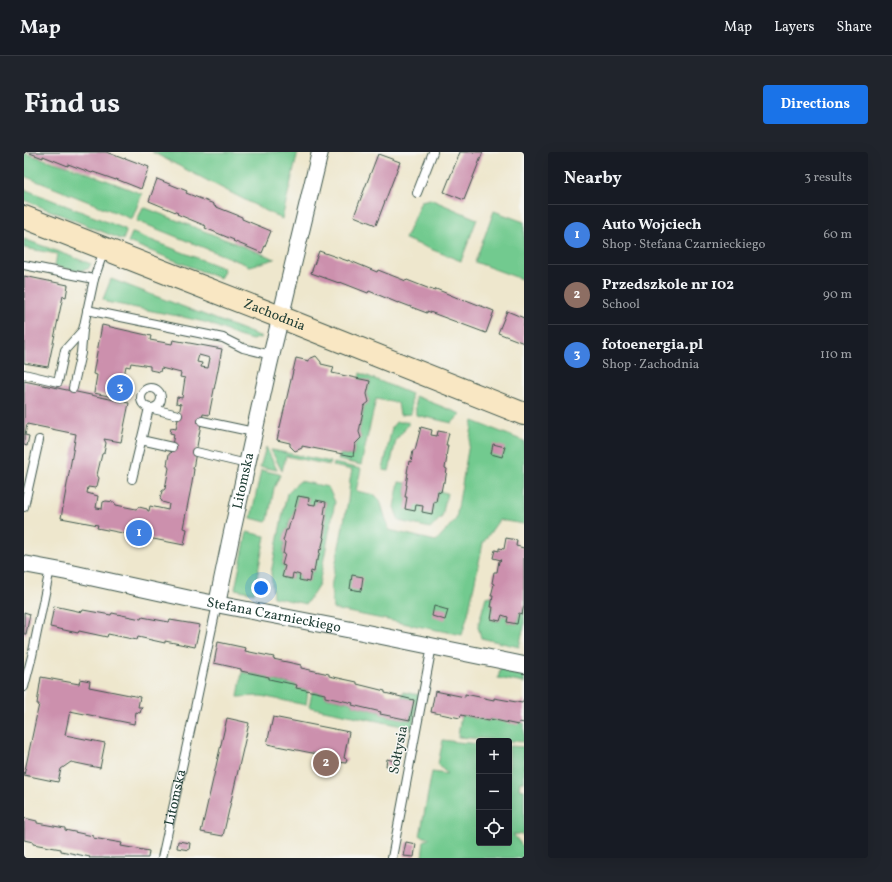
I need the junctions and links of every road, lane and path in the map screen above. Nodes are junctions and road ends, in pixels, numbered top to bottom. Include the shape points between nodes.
1 (320, 152) edge
2 (433, 152) edge
3 (417, 192) dead end
4 (24, 217) edge
5 (104, 249) junction
6 (24, 265) edge
7 (94, 279) junction
8 (87, 310) junction
9 (280, 317) junction
10 (83, 330) junction
11 (271, 355) junction
12 (24, 374) edge
13 (73, 388) dead end
14 (524, 414) edge
15 (178, 415) dead end
16 (202, 421) dead end
17 (254, 432) junction
18 (38, 440) dead end
19 (141, 440) junction
20 (172, 447) dead end
21 (196, 452) dead end
22 (247, 464) junction
23 (132, 479) dead end
24 (24, 507) edge
25 (24, 564) edge
26 (50, 569) junction
27 (217, 604) junction
28 (432, 646) junction
29 (524, 665) edge
30 (24, 687) edge
31 (162, 858) edge
32 (392, 858) edge

1 - 9 street, Litomska
2 - 3 lane
4 - 5 street, Zachodnia
5 - 7 lane
5 - 9 street, Zachodnia
6 - 7 lane
7 - 8 lane
8 - 10 lane
8 - 11 lane via 223,338 243,348
9 - 11 street, Litomska
9 - 14 street, Zachodnia via 475,398
10 - 12 lane via 65,350 58,382
10 - 13 lane
11 - 17 street, Litomska
15 - 19 lane via 149,408
16 - 17 lane
17 - 22 street, Litomska
18 - 24 lane
19 - 20 lane
19 - 23 lane
21 - 22 lane
22 - 27 street, Litomska
25 - 26 street, Stefana Czarnieckiego
26 - 27 street, Stefana Czarnieckiego
26 - 30 lane
27 - 28 street, Stefana Czarnieckiego
27 - 31 lane, Litomska
28 - 29 street, Stefana Czarnieckiego
28 - 32 lane, Sołtysia

